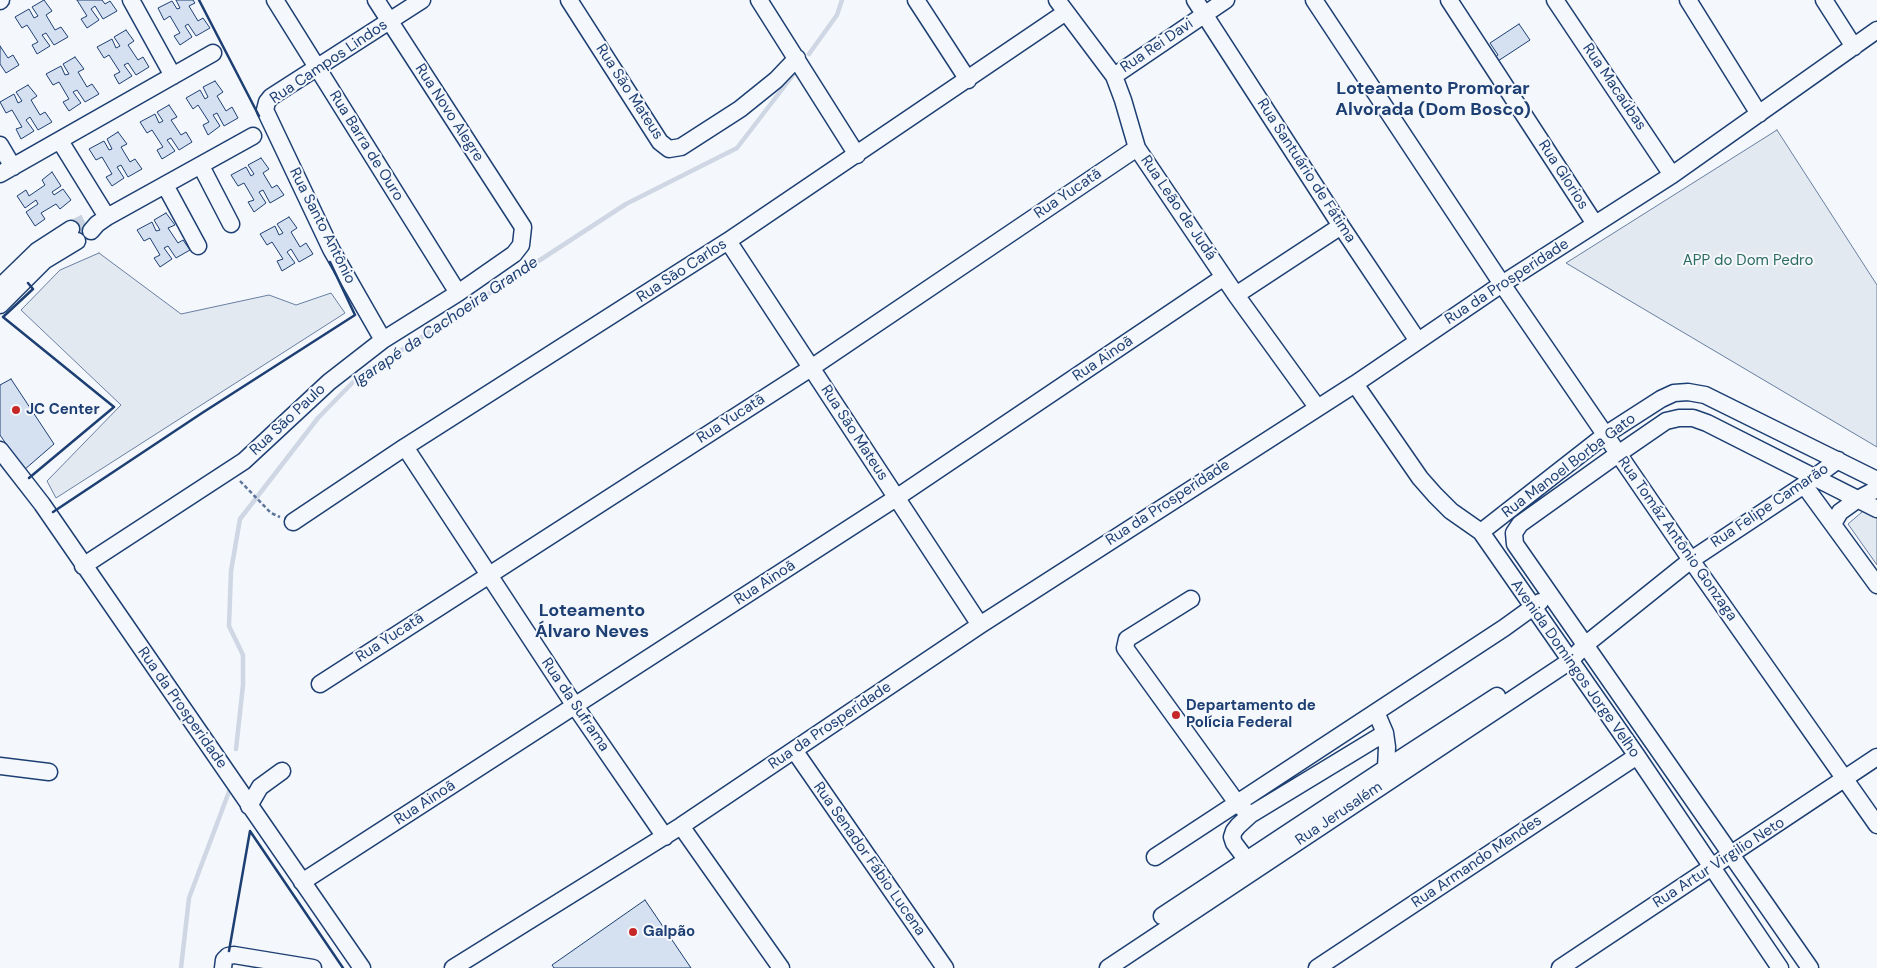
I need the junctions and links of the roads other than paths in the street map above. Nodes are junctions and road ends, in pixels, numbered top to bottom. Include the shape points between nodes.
1 (131, 0) edge
2 (275, 0) edge
3 (376, 0) edge
4 (422, 0) edge
5 (569, 0) edge
6 (759, 0) edge
7 (916, 0) edge
8 (1195, 0) edge
9 (1226, 0) edge
10 (1449, 0) edge
11 (1556, 0) edge
12 (1688, 0) edge
13 (1824, 0) edge
14 (1320, 2) edge
15 (1062, 6) edge
16 (1205, 14) junction
17 (390, 21) junction
18 (1877, 30) edge
19 (1854, 47) junction
20 (213, 53) dead end
21 (797, 58) junction
22 (317, 68) junction
23 (173, 76) junction
24 (1114, 76) junction
25 (968, 80) junction
26 (265, 110) joint
27 (1759, 114) junction
28 (253, 136) dead end
29 (60, 141) junction
30 (0, 145) edge
31 (1137, 148) junction
32 (857, 155) junction
33 (200, 166) junction
34 (6, 170) edge
35 (1672, 175) junction
36 (165, 185) junction
37 (231, 224) dead end
38 (1596, 224) junction
39 (1341, 226) junction
40 (88, 227) junction
41 (522, 227) joint
42 (728, 241) junction
43 (198, 246) dead end
44 (41, 256) junction
45 (1224, 277) junction
46 (1502, 284) junction
47 (0, 287) edge
48 (458, 292) junction
49 (1236, 295) junction
50 (0, 305) edge
51 (383, 340) junction
52 (1418, 340) junction
53 (811, 368) junction
54 (1355, 384) junction
55 (1317, 408) junction
56 (1605, 435) junction
57 (405, 447) junction
58 (0, 450) edge
59 (1618, 454) junction
60 (1838, 460) junction
61 (1877, 480) edge
62 (1809, 481) junction
63 (1877, 489) edge
64 (896, 498) junction
65 (1858, 499) junction
66 (1877, 509) edge
67 (293, 522) dead end
68 (1833, 524) junction
69 (1481, 532) junction
70 (1514, 533) joint
71 (1691, 560) junction
72 (83, 566) junction
73 (488, 575) junction
74 (1877, 585) edge
75 (1550, 594) junction
76 (1191, 599) dead end
77 (1532, 608) junction
78 (980, 625) junction
79 (1585, 645) junction
80 (1570, 661) junction
81 (320, 684) dead end
82 (1500, 694) dead end
83 (575, 706) junction
84 (1376, 712) junction
85 (1386, 733) junction
86 (794, 750) junction
87 (1636, 756) junction
88 (1877, 757) edge
89 (0, 766) edge
90 (1386, 768) junction
91 (282, 771) dead end
92 (49, 772) dead end
93 (1844, 780) junction
94 (247, 803) junction
95 (1237, 803) junction
96 (1250, 816) junction
97 (1877, 825) edge
98 (681, 826) junction
99 (665, 837) junction
100 (1732, 855) junction
101 (1156, 857) dead end
102 (1246, 860) junction
103 (1711, 867) junction
104 (302, 882) junction
105 (1162, 916) dead end
106 (223, 968) edge
107 (313, 968) edge
108 (362, 968) edge
109 (453, 968) edge
110 (781, 968) edge
111 (945, 968) edge
112 (1108, 968) edge
113 (1317, 968) edge
114 (1560, 968) edge
115 (1780, 968) edge
116 (1810, 968) edge

1 - 23 street
2 - 22 street, Rua Barra de Ouro
3 - 17 street, Rua Novo Alegre
4 - 17 street, Rua Campos Lindos
5 - 21 street, Rua São Mateus via 660,142 669,149 681,147 740,109
6 - 21 street
7 - 25 street
8 - 16 street, Rua Santuário de Fátima
9 - 16 street, Rua Rei Davi
10 - 38 street, Rua Glorios
11 - 35 street, Rua Macaúbas
12 - 27 street
13 - 19 street
14 - 46 street, Rua Tomáz Antônio Gonzaga
15 - 24 street, Rua Leão de Judá
15 - 25 street, Rua São Carlos
16 - 24 street, Rua Rei Davi
16 - 39 street, Rua Santuário de Fátima
17 - 22 street, Rua Campos Lindos
17 - 41 street, Rua Novo Alegre
18 - 19 street, Rua da Prosperidade
19 - 27 street, Rua da Prosperidade
20 - 23 street
21 - 32 street
22 - 26 street, Rua Campos Lindos via 271,97
22 - 48 street, Rua Barra de Ouro
23 - 29 street
24 - 31 street, Rua Leão de Judá
25 - 32 street, Rua São Carlos
26 - 51 street, Rua Santo Antônio via 331,249
27 - 35 street, Rua da Prosperidade
28 - 33 street
29 - 34 street
29 - 40 street
30 - 34 street
31 - 45 street, Rua Leão de Judá
31 - 53 street, Rua Yucatã
32 - 42 street, Rua São Carlos
33 - 36 street
33 - 37 street
35 - 38 street, Rua da Prosperidade
36 - 40 street
36 - 43 street
38 - 46 street, Rua da Prosperidade
39 - 49 street
39 - 52 street, Rua Santuário de Fátima
40 - 44 street
41 - 48 street, Rua São Paulo via 521,245 514,254
42 - 53 street, Rua São Mateus
42 - 57 street, Rua São Carlos
44 - 47 street
44 - 50 street
45 - 49 street, Rua Leão de Judá
45 - 64 street, Rua Ainoã
46 - 52 street, Rua da Prosperidade
46 - 56 street, Rua Tomáz Antônio Gonzaga
48 - 51 street, Rua São Paulo
49 - 55 street, Rua Leão de Judá
51 - 72 street, Rua São Paulo via 328,382 244,461
52 - 54 street, Rua da Prosperidade
53 - 64 street, Rua São Mateus
53 - 73 street, Rua Yucatã
54 - 55 street, Rua da Prosperidade
54 - 69 street, Avenida Domingos Jorge Velho via 1420,478 1452,511
55 - 78 street, Rua da Prosperidade
56 - 59 street, Rua Tomáz Antônio Gonzaga
56 - 60 street, Rua Manoel Borba Gato via 1661,399 1674,393 1688,392 1705,395
56 - 69 street, Rua Manoel Borba Gato
57 - 67 street, Rua São Carlos
57 - 73 street, Rua da Suframa
58 - 72 street, Rua da Prosperidade via 42,504
59 - 62 street, Rua Manoel Borba Gato via 1666,421 1693,418 1708,423
59 - 70 street, Rua Manoel Borba Gato via 1520,524
59 - 71 street, Rua Tomáz Antônio Gonzaga
60 - 61 street, Rua Manoel Borba Gato
60 - 62 street, Rua Felipe Camarão
62 - 65 street, Rua Manoel Borba Gato
62 - 68 street
62 - 71 street, Rua Felipe Camarão
63 - 65 street
64 - 78 street, Rua São Mateus
64 - 83 street, Rua Ainoã
65 - 66 street, Rua Manoel Borba Gato
65 - 68 street via 1840,512
68 - 74 street
69 - 77 street, Avenida Domingos Jorge Velho
70 - 75 street, Avenida Domingos Jorge Velho via 1515,544
71 - 79 street, Rua Felipe Camarão
71 - 93 street, Rua Tomáz Antônio Gonzaga
72 - 94 street, Rua da Prosperidade
73 - 81 street, Rua Yucatã
73 - 83 street, Rua da Suframa
75 - 77 street
75 - 79 street, Avenida Domingos Jorge Velho
76 - 95 street via 1127,639 1125,648
77 - 80 street, Avenida Domingos Jorge Velho
77 - 84 street
78 - 86 street, Rua da Prosperidade
79 - 80 street, Rua Jerusalém
79 - 100 street, Avenida Domingos Jorge Velho
80 - 87 street, Avenida Domingos Jorge Velho
80 - 112 street, Rua Jerusalém
82 - 90 street
83 - 99 street, Rua da Suframa
83 - 104 street, Rua Ainoã
84 - 85 street
84 - 95 street
85 - 90 street
85 - 96 street
86 - 98 street, Rua da Prosperidade
86 - 111 street, Rua Senador Fábio Lucena
87 - 103 street, Avenida Domingos Jorge Velho
87 - 113 street, Rua Armando Mendes
88 - 93 street, Rua Artur Virgilio Neto
89 - 92 street
90 - 102 street
91 - 94 street via 260,787
93 - 97 street, Rua Tomáz Antônio Gonzaga
93 - 100 street, Rua Artur Virgilio Neto
94 - 104 street, Rua da Prosperidade
95 - 96 street
95 - 101 street
96 - 102 street via 1232,837
98 - 99 street, Rua da Prosperidade
98 - 110 street
99 - 109 street, Rua da Prosperidade
100 - 103 street, Rua Artur Virgilio Neto
100 - 116 street, Avenida Domingos Jorge Velho
102 - 105 street
103 - 114 street, Rua Artur Virgilio Neto
103 - 115 street, Avenida Domingos Jorge Velho
104 - 108 street, Rua da Prosperidade
106 - 107 street via 224,960 234,955

